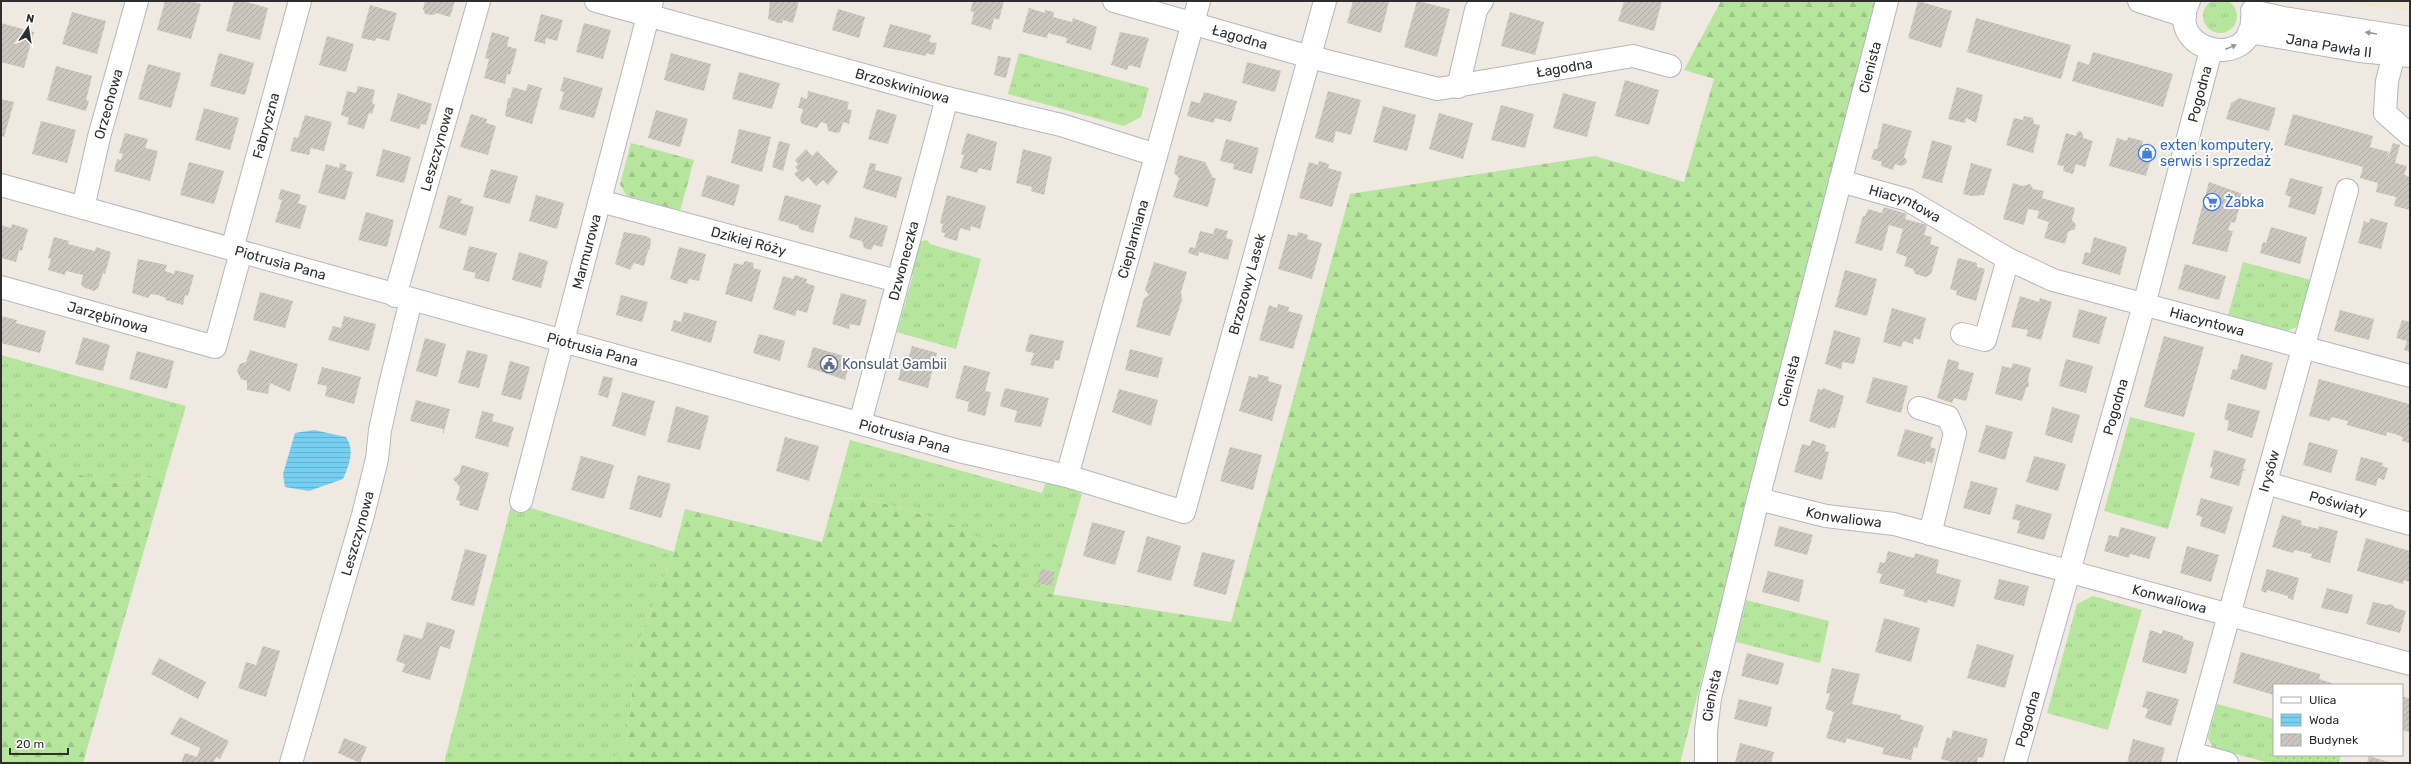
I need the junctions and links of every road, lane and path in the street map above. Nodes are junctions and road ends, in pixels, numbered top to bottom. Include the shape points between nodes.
1 (137, 1) edge
2 (300, 1) edge
3 (479, 1) edge
4 (596, 1) edge
5 (1114, 1) edge
6 (1199, 1) edge
7 (1325, 1) edge
8 (1482, 1) edge
9 (1887, 1) edge
10 (2139, 1) edge
11 (2250, 6) edge
12 (650, 8) edge
13 (2187, 9) edge
14 (1193, 23) junction
15 (2249, 32) junction
16 (2410, 38) edge
17 (2211, 50) junction
18 (2402, 56) edge
19 (1310, 57) junction
20 (1670, 66) dead end
21 (1458, 87) junction
22 (947, 98) junction
23 (2410, 135) edge
24 (1156, 155) junction
25 (1840, 181) junction
26 (1, 185) edge
27 (2347, 190) dead end
28 (600, 201) junction
29 (82, 208) junction
30 (236, 251) junction
31 (2008, 259) junction
32 (896, 281) junction
33 (1, 287) edge
34 (403, 298) junction
35 (2144, 304) junction
36 (1962, 334) dead end
37 (562, 342) junction
38 (215, 347) joint
39 (2305, 347) junction
40 (2410, 376) edge
41 (1919, 408) dead end
42 (860, 423) junction
43 (1067, 476) junction
44 (2266, 483) junction
45 (1758, 499) junction
46 (520, 501) dead end
47 (1184, 512) joint
48 (2410, 524) edge
49 (1930, 534) junction
50 (2069, 572) junction
51 (2229, 614) junction
52 (2410, 664) edge
53 (2190, 758) edge
54 (291, 763) edge
55 (1706, 763) edge
56 (2015, 763) edge
57 (2227, 763) edge

1 - 29 street, Orzechowa
2 - 30 street, Fabryczna
3 - 34 street, Leszczynowa
4 - 12 street, Brzoskwiniowa
5 - 14 street, Łagodna
6 - 14 street, Cieplarniana
7 - 19 street
8 - 21 street via 1476,10
9 - 25 street, Cienista
10 - 13 street
11 - 15 street via 2252,22
16 -> 11 street, Jana Pawła II via 2283,18
12 - 22 street, Brzoskwiniowa
12 - 28 street, Marmurowa
13 - 17 street via 2188,30 2195,41
14 - 19 street, Łagodna
14 - 24 street, Cieplarniana
17 -> 15 street via 2220,51 2237,46
15 - 18 street, Jana Pawła II
17 - 35 street, Pogodna
18 - 23 street via 2387,81 2385,113
19 - 21 street, Łagodna via 1431,88
19 - 47 street, Brzozowy Lasek
20 - 21 street, Łagodna via 1633,56
22 - 24 street, Brzoskwiniowa via 1061,125
22 - 32 street, Dzwoneczka
24 - 43 street, Cieplarniana
25 - 31 street, Hiacyntowa via 1908,200
25 - 45 street, Cienista
26 - 29 street, Piotrusia Pana
27 - 39 street, Irysów
28 - 32 street, Dzikiej Róży
28 - 37 street, Marmurowa
29 - 30 street, Piotrusia Pana
30 - 34 street, Piotrusia Pana
30 - 38 street, Fabryczna
31 - 35 street, Hiacyntowa via 2053,280
31 - 36 street via 1985,340
32 - 42 street, Dzwoneczka
33 - 38 street, Jarzębinowa
34 - 37 street, Piotrusia Pana
34 - 54 street, Leszczynowa via 377,459
35 - 39 street, Hiacyntowa
35 - 50 street, Pogodna
37 - 42 street, Piotrusia Pana
37 - 46 street, Marmurowa
39 - 40 street, Hiacyntowa
39 - 44 street, Irysów
41 - 49 street via 1948,417 1955,433
42 - 43 street, Piotrusia Pana via 959,451
43 - 47 street, Piotrusia Pana
44 - 48 street, Poświaty
44 - 51 street, Irysów
45 - 49 street, Konwaliowa via 1826,516 1880,521
45 - 55 street, Cienista via 1710,698
49 - 50 street, Konwaliowa
50 - 51 street, Konwaliowa
50 - 56 street, Pogodna
51 - 52 street, Konwaliowa
51 - 53 street, Irysów
53 - 57 street, Irysów

